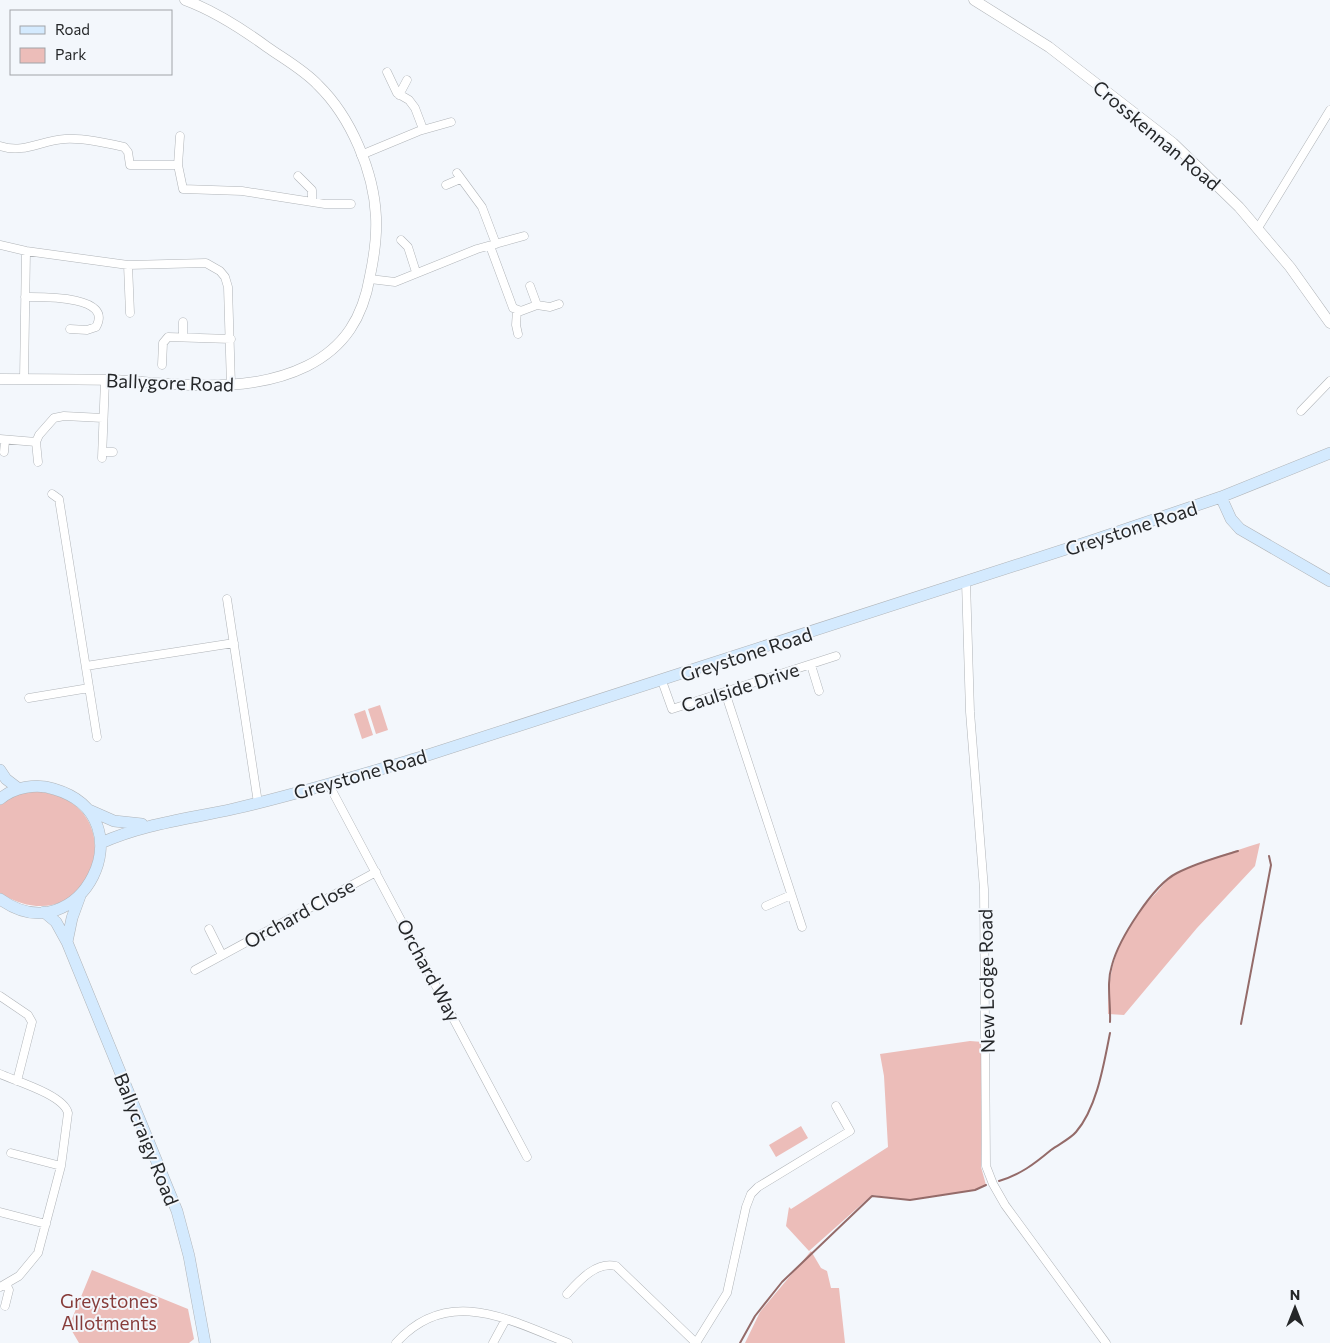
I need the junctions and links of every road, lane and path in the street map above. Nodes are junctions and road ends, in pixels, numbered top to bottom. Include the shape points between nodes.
1 (184, 0) edge
2 (974, 0) edge
3 (387, 72) dead end
4 (407, 80) dead end
5 (399, 95) junction
6 (1330, 110) edge
7 (451, 122) dead end
8 (423, 129) junction
9 (180, 136) dead end
10 (0, 146) edge
11 (361, 155) junction
12 (178, 166) junction
13 (298, 176) dead end
14 (446, 185) dead end
15 (312, 200) junction
16 (351, 204) dead end
17 (1258, 228) junction
18 (524, 236) dead end
19 (401, 240) dead end
20 (0, 244) edge
21 (493, 245) junction
22 (26, 251) junction
23 (128, 264) junction
24 (416, 272) junction
25 (370, 279) junction
26 (530, 286) dead end
27 (25, 297) junction
28 (559, 304) dead end
29 (537, 306) junction
30 (517, 310) junction
31 (130, 313) dead end
32 (183, 322) dead end
33 (1330, 323) edge
34 (70, 329) dead end
35 (518, 334) dead end
36 (183, 336) junction
37 (231, 339) junction
38 (162, 365) dead end
39 (0, 379) edge
40 (24, 379) junction
41 (105, 380) junction
42 (1330, 381) edge
43 (231, 386) junction
44 (1301, 412) dead end
45 (103, 418) junction
46 (3, 440) edge
47 (36, 442) junction
48 (4, 452) dead end
49 (113, 452) dead end
50 (1330, 453) edge
51 (38, 462) dead end
52 (52, 494) dead end
53 (1221, 497) junction
54 (1330, 581) edge
55 (966, 582) junction
56 (227, 599) dead end
57 (234, 643) junction
58 (836, 656) dead end
59 (810, 665) junction
60 (86, 666) junction
61 (662, 681) junction
62 (89, 688) junction
63 (819, 691) dead end
64 (725, 692) junction
65 (29, 698) dead end
66 (97, 737) dead end
67 (0, 770) edge
68 (329, 785) junction
69 (19, 789) junction
70 (0, 799) edge
71 (258, 803) junction
72 (87, 810) junction
73 (153, 824) junction
74 (101, 843) junction
75 (376, 872) junction
76 (791, 895) junction
77 (80, 896) junction
78 (0, 899) edge
79 (766, 906) dead end
80 (44, 912) junction
81 (802, 927) dead end
82 (209, 929) dead end
83 (67, 942) junction
84 (222, 955) junction
85 (195, 970) dead end
86 (0, 996) edge
87 (0, 1074) edge
88 (17, 1081) junction
89 (836, 1106) dead end
90 (11, 1153) dead end
91 (527, 1157) dead end
92 (61, 1166) junction
93 (0, 1212) edge
94 (46, 1224) junction
95 (3, 1285) edge
96 (567, 1294) dead end
97 (5, 1306) dead end
98 (506, 1319) junction
99 (205, 1343) edge
100 (396, 1343) edge
101 (493, 1343) edge
102 (568, 1343) edge
103 (696, 1343) edge
104 (1106, 1343) edge

1 - 11 street, Ballygore Road via 227,20 313,80 338,110
2 - 17 street, Crosskennan Road via 1048,48 1173,143
3 - 5 street
4 - 5 street
5 - 8 street via 412,104
6 - 17 street
7 - 8 street
8 - 11 street
9 - 12 street
10 - 12 street via 24,148 78,139 124,147 130,165
11 - 25 street, Ballygore Road via 376,216
12 - 15 street via 183,189 242,191 282,199
13 - 15 street via 312,190
14 - 21 street via 459,176 482,207
15 - 16 street via 325,204
17 - 33 street, Crosskennan Road
18 - 21 street
19 - 24 street via 408,247
20 - 22 street
21 - 24 street
21 - 30 street via 508,297
22 - 23 street
22 - 27 street
23 - 31 street
23 - 37 street via 200,262 220,271 228,287
24 - 25 street via 392,282
25 - 43 street, Ballygore Road via 355,323 344,340 330,352 291,372
26 - 29 street
27 - 34 street via 70,300 87,303 94,308 98,318 96,327
27 - 40 street
28 - 29 street
29 - 30 street
30 - 35 street
32 - 36 street
36 - 37 street
36 - 38 street via 165,339 162,343
37 - 43 street
39 - 40 street, Ballygore Road
40 - 41 street, Ballygore Road
41 - 43 street, Ballygore Road
41 - 45 street
42 - 44 street
45 - 47 street via 54,418
45 - 49 street via 102,455
46 - 47 street
46 - 48 street
47 - 51 street
50 - 53 main road, Greystone Road
52 - 60 street via 59,499
53 - 54 main road via 1240,529
53 - 55 main road, Greystone Road
55 - 61 main road, Greystone Road
55 - 104 street, New Lodge Road via 970,712 984,889 986,1166 1005,1205
56 - 57 street
57 - 60 street
57 - 71 street
58 - 59 street, Caulside Drive
59 - 63 street
59 - 64 street, Caulside Drive
60 - 62 street
61 - 64 street, Caulside Drive via 672,709
61 - 68 main road, Greystone Road
62 - 65 street
62 - 66 street
64 - 76 street
67 - 69 main road
68 - 71 main road, Greystone Road
68 - 75 street, Orchard Way
69 - 70 main road
69 - 72 main road via 34,786 63,791
71 - 73 main road, Greystone Road
72 - 73 main road, Greystone Road via 114,822
72 - 74 main road
73 - 74 main road, Greystone Road
74 - 77 main road via 98,869
75 - 84 street, Orchard Close
75 - 91 street, Orchard Way
76 - 79 street
76 - 81 street
77 - 80 main road
77 - 83 main road
78 - 80 main road via 24,910
80 - 83 main road, Ballycraigy Road via 56,922
82 - 84 street, Orchard Close
83 - 99 main road, Ballycraigy Road via 177,1211
84 - 85 street, Orchard Close
86 - 88 street via 28,1015 32,1022
87 - 88 street
88 - 92 street via 56,1098 67,1108
89 - 103 street via 850,1131 750,1194 727,1293
90 - 92 street
92 - 94 street
93 - 94 street
94 - 95 street via 35,1259 19,1276
95 - 97 street via 9,1290
96 - 103 street via 588,1274 616,1266
98 - 100 street via 476,1311 450,1312 414,1326
98 - 101 street
98 - 102 street

